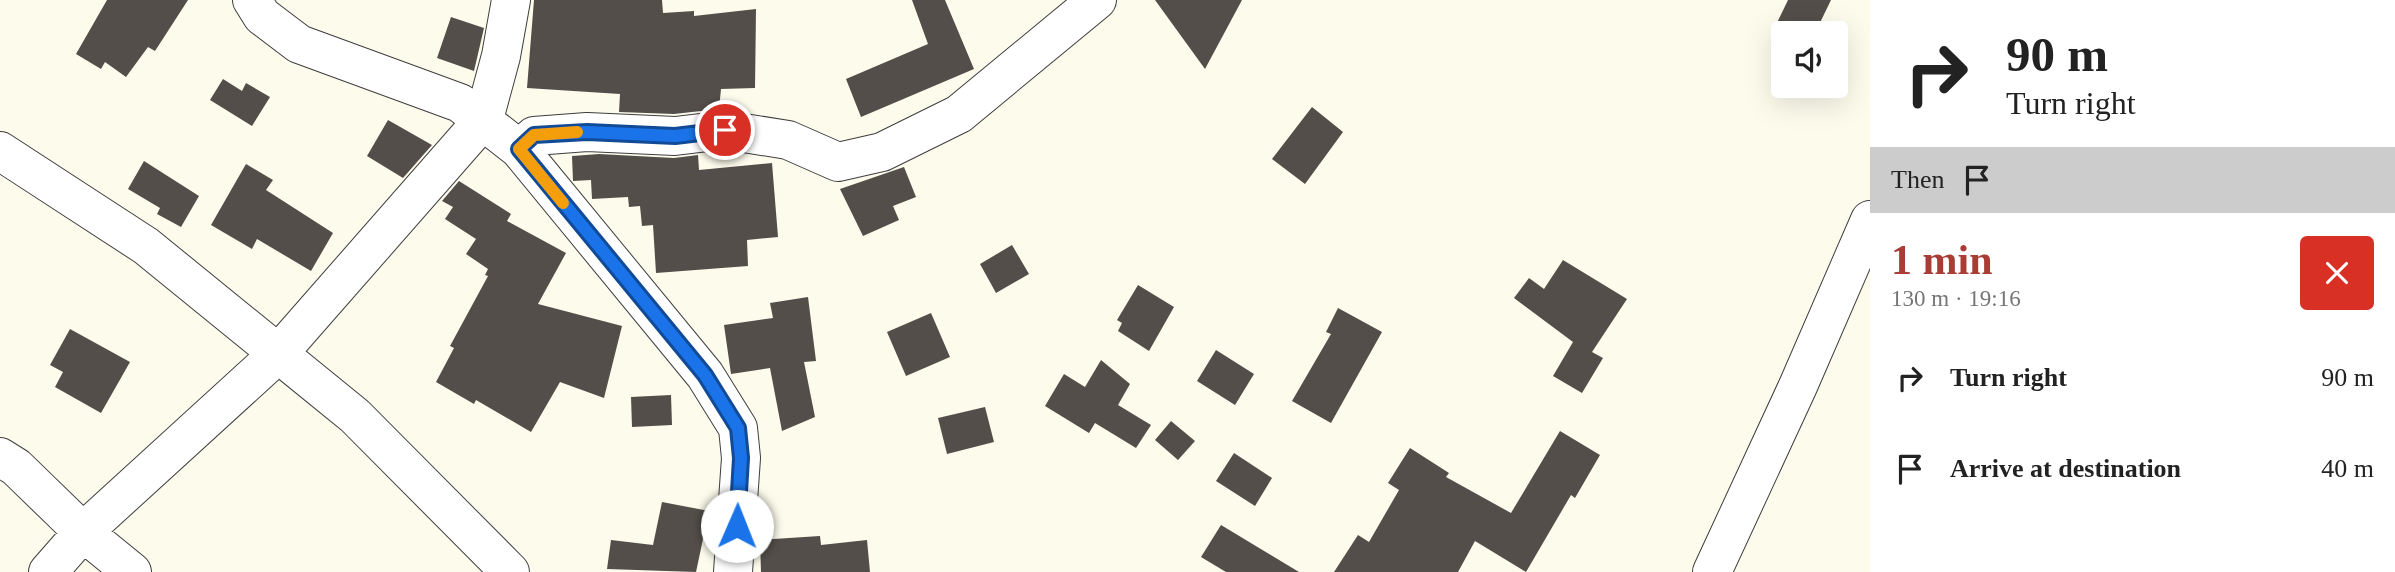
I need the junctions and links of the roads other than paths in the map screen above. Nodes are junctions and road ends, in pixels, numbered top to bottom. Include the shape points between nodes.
1 (252, 0) edge
2 (511, 0) edge
3 (1097, 0) edge
4 (484, 119) junction
5 (519, 149) junction
6 (0, 150) edge
7 (1870, 220) edge
8 (278, 354) junction
9 (0, 457) edge
10 (83, 532) junction
11 (48, 572) edge
12 (132, 572) edge
13 (510, 572) edge
14 (733, 572) edge
15 (1712, 572) edge

1 - 4 street via 262,16 299,44 460,103
2 - 4 street
3 - 5 street via 959,114 882,152 838,162 788,140 725,130 675,136 534,135
4 - 5 street
4 - 8 street
5 - 14 street via 705,375 738,428 741,458
6 - 8 street via 146,246
7 - 15 street
8 - 10 street
8 - 13 street via 355,416
9 - 10 street
10 - 11 street
10 - 12 street

